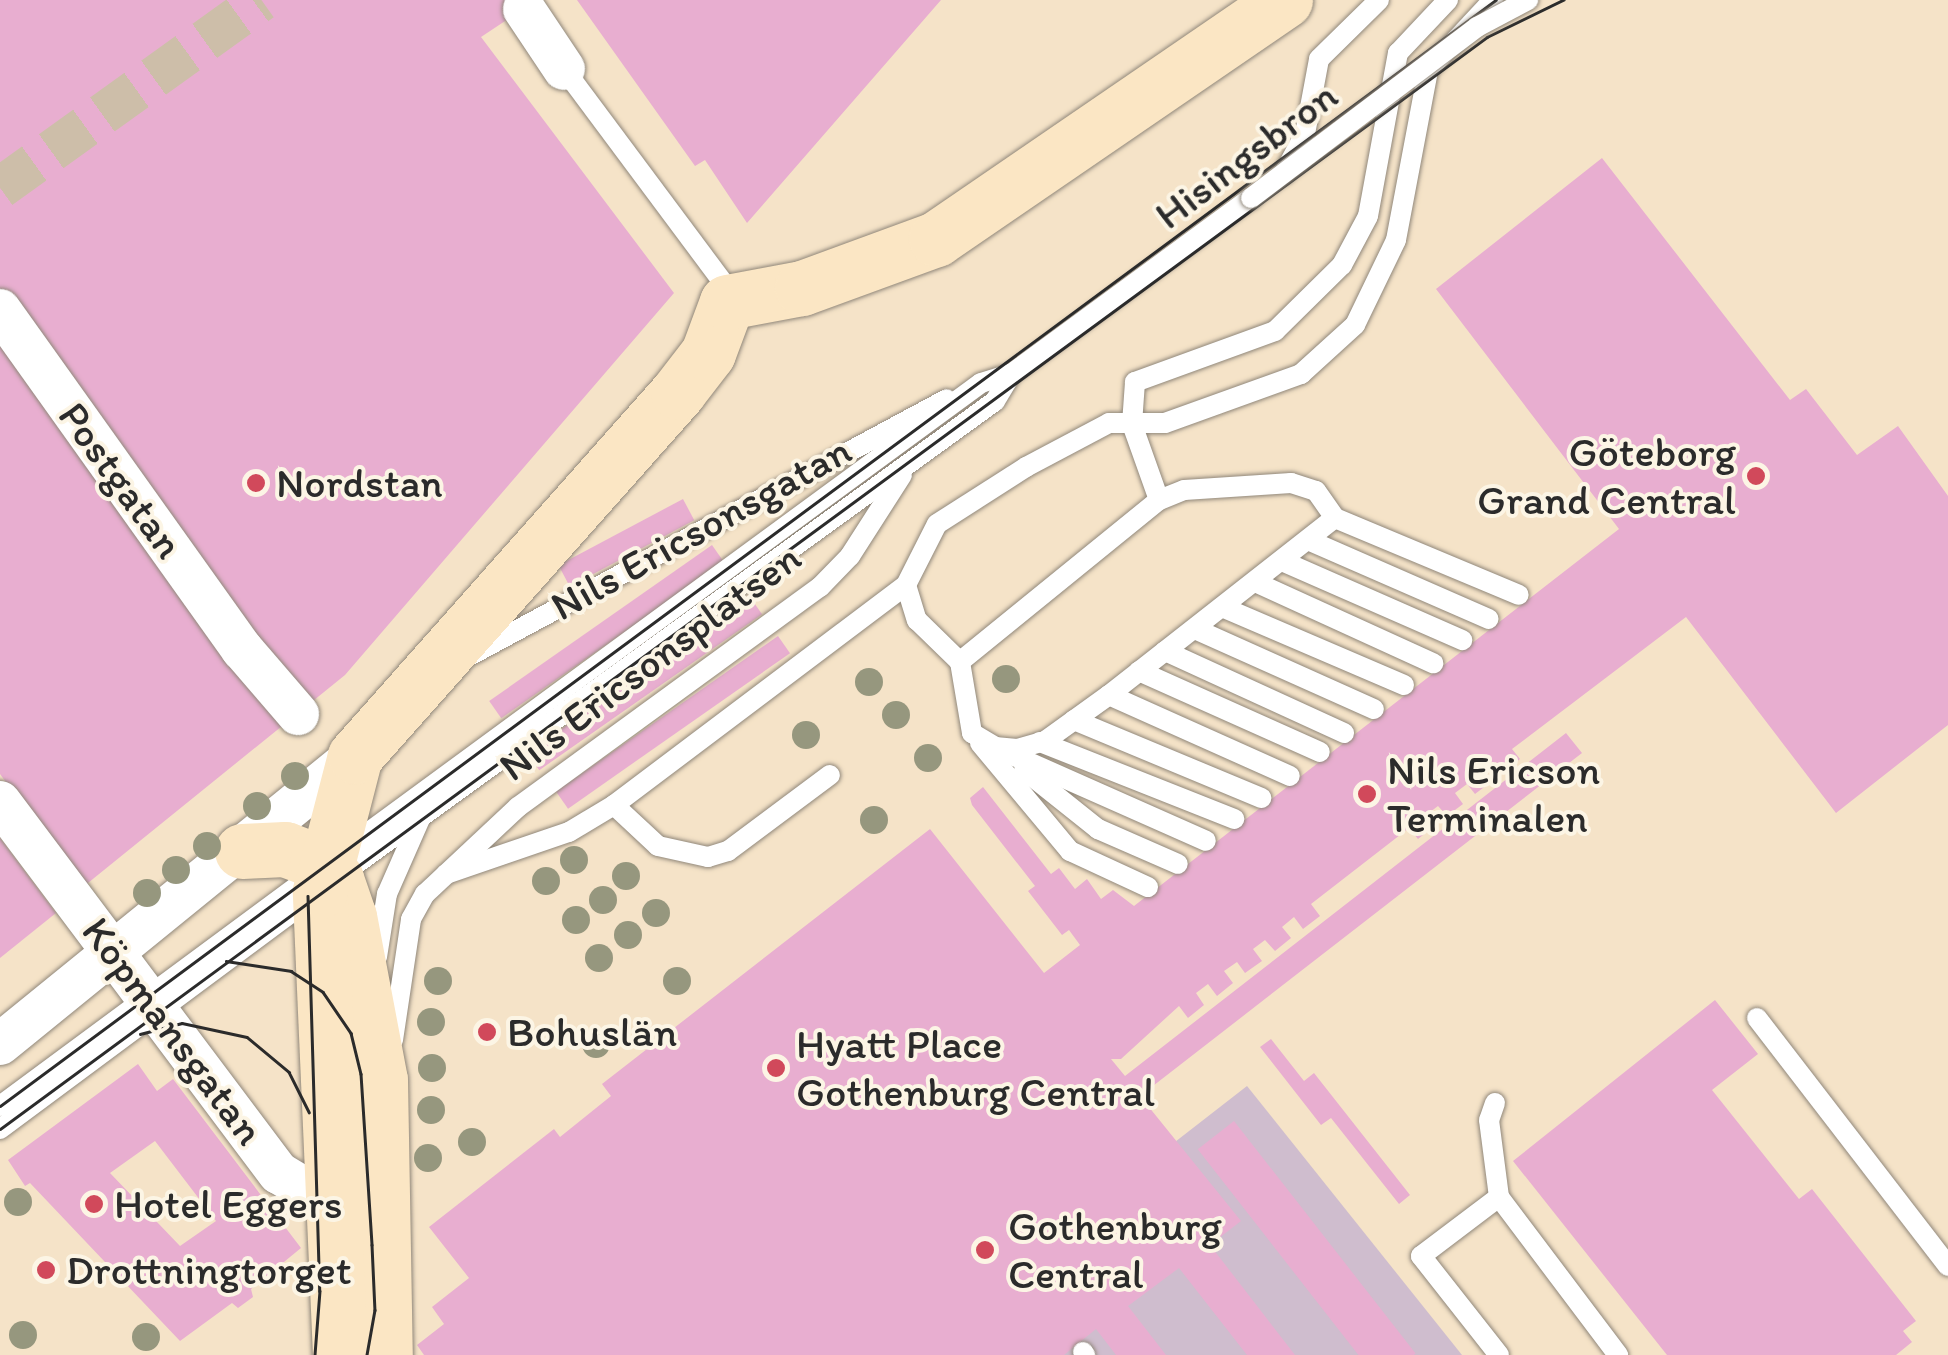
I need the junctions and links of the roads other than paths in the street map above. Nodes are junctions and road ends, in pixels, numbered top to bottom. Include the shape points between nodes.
1 (1285, 0) edge
2 (1379, 0) edge
3 (1448, 0) edge
4 (1493, 0) edge
5 (1528, 0) edge
6 (524, 8) dead end
7 (564, 69) joint
8 (1251, 198) junction
9 (741, 300) junction
10 (0, 310) edge
11 (1011, 374) junction
12 (980, 383) junction
13 (1132, 424) junction
14 (908, 465) junction
15 (1159, 500) junction
16 (1335, 518) junction
17 (1308, 540) junction
18 (1282, 560) junction
19 (1255, 582) junction
20 (906, 585) junction
21 (1519, 596) dead end
22 (1222, 607) junction
23 (1489, 619) dead end
24 (1194, 629) junction
25 (1462, 640) dead end
26 (1165, 652) junction
27 (960, 662) junction
28 (1433, 664) dead end
29 (1140, 672) junction
30 (425, 681) junction
31 (1404, 686) dead end
32 (1109, 695) junction
33 (1374, 709) dead end
34 (1074, 720) junction
35 (306, 728) junction
36 (1344, 733) dead end
37 (972, 734) junction
38 (1040, 742) junction
39 (995, 747) junction
40 (1320, 752) dead end
41 (830, 775) dead end
42 (1290, 776) dead end
43 (1261, 798) dead end
44 (0, 802) edge
45 (614, 805) junction
46 (421, 817) junction
47 (503, 819) joint
48 (1234, 819) dead end
49 (1206, 841) dead end
50 (242, 851) junction
51 (1178, 864) dead end
52 (446, 874) junction
53 (326, 879) junction
54 (1148, 887) dead end
55 (114, 952) junction
56 (154, 1004) junction
57 (370, 1014) junction
58 (1756, 1018) dead end
59 (0, 1044) edge
60 (380, 1080) junction
61 (1495, 1103) dead end
62 (0, 1106) edge
63 (0, 1130) edge
64 (359, 1185) junction
65 (1498, 1198) junction
66 (1916, 1221) junction
67 (1948, 1233) edge
68 (1948, 1266) edge
69 (340, 1355) edge
70 (385, 1355) edge
71 (1499, 1355) edge
72 (1618, 1355) edge

1 - 9 main road via 936,239 890,261
2 - 8 lane via 1327,46 1305,134 1285,172
3 - 13 lane via 1398,53 1368,216 1342,265 1275,332 1135,382
4 - 13 lane via 1428,70 1396,240 1355,325 1301,374 1164,422
5 - 8 lane, Hisingsbron, bridge via 1477,27
6 - 7 street
7 - 9 lane
8 - 11 lane, Hisingsbron
9 - 30 main road, Nils Ericsonsgatan via 749,323 708,352
10 - 35 street, Postgatan
11 - 12 lane, Hisingsbron
11 - 14 lane, Hisingsbron via 995,401
12 - 30 lane, Nils Ericsonsgatan via 905,417
12 - 53 lane, Hisingsbron
13 - 15 lane
13 - 20 lane via 1110,423 937,524
14 - 46 lane, Hisingsbron
14 - 47 lane, Nils Ericsonsplatsen via 850,556 820,587
15 - 16 lane via 1184,490 1291,484 1316,491
15 - 27 lane
16 - 17 lane
16 - 21 lane
17 - 18 lane
17 - 23 lane
18 - 19 lane
18 - 25 lane
19 - 22 lane
19 - 28 lane
20 - 27 lane via 916,620
20 - 45 lane
22 - 24 lane
22 - 31 lane
24 - 26 lane
24 - 33 lane
26 - 29 lane
26 - 36 lane
27 - 37 lane
29 - 32 lane
29 - 40 lane
30 - 35 main road, Nils Ericsonsgatan
32 - 34 lane
32 - 42 lane
34 - 38 lane
34 - 43 lane
35 - 50 street, Nils Ericsonsgatan
35 - 53 main road, Nils Ericsonsgatan
37 - 39 lane
37 - 54 lane via 1070,851
38 - 39 lane
38 - 48 lane
39 - 49 lane
39 - 51 lane via 1098,829
41 - 45 lane via 728,851 708,857 658,846
44 - 55 street, Köpmansgatan
45 - 52 lane, Nils Ericsonsplatsen via 569,832
46 - 53 lane, Hisingsbron
46 - 57 lane via 387,894
47 - 52 lane, Nils Ericsonsgatan
50 - 53 main road via 285,850
50 - 55 street, Nils Ericsonsgatan
52 - 60 lane, Nils Ericsonsgatan via 410,919
53 - 56 lane
53 - 57 main road, Nils Ericsonsgatan
53 - 64 main road, Nils Ericsonsgatan
55 - 56 street, Köpmansgatan
55 - 59 street, Nils Ericsonsgatan
56 - 62 lane
56 - 63 lane
56 - 64 street, Köpmansgatan via 285,1180
57 - 60 main road, Nils Ericsonsgatan
58 - 66 lane
60 - 64 main road, Nils Ericsonsgatan
61 - 65 lane via 1489,1120
64 - 69 main road
64 - 70 main road
65 - 71 lane via 1421,1256
65 - 72 lane
66 - 67 lane
66 - 68 lane

